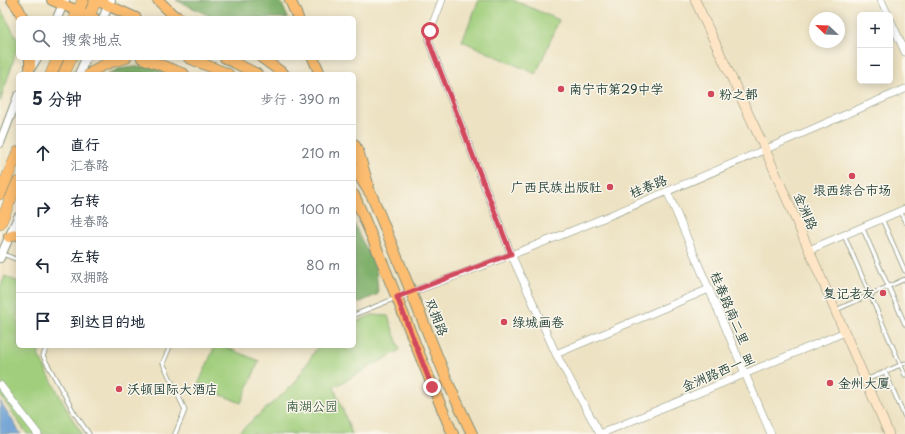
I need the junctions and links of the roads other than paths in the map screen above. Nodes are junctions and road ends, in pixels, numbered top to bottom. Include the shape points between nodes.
1 (12, 0) edge
2 (52, 0) edge
3 (83, 0) edge
4 (96, 0) edge
5 (158, 0) edge
6 (290, 0) edge
7 (442, 0) edge
8 (695, 0) edge
9 (881, 0) edge
10 (64, 3) edge
11 (110, 3) edge
12 (887, 12) edge
13 (77, 15) edge
14 (22, 16) edge
15 (58, 16) edge
16 (90, 16) edge
17 (104, 16) edge
18 (133, 16) edge
19 (175, 16) edge
20 (297, 16) edge
21 (893, 26) edge
22 (905, 52) edge
23 (57, 60) edge
24 (70, 60) edge
25 (85, 60) edge
26 (118, 60) edge
27 (147, 60) edge
28 (194, 60) edge
29 (229, 60) edge
30 (265, 60) edge
31 (314, 60) edge
32 (53, 72) edge
33 (65, 72) edge
34 (80, 72) edge
35 (91, 72) edge
36 (179, 72) edge
37 (223, 72) edge
38 (253, 72) edge
39 (281, 72) edge
40 (319, 72) edge
41 (905, 89) edge
42 (16, 101) edge
43 (0, 143) edge
44 (356, 148) edge
45 (765, 149) junction
46 (16, 157) edge
47 (356, 171) edge
48 (16, 187) edge
49 (667, 191) junction
50 (0, 194) edge
51 (372, 196) junction
52 (356, 202) edge
53 (903, 210) edge
54 (882, 219) junction
55 (905, 222) edge
56 (0, 224) edge
57 (862, 227) junction
58 (14, 235) edge
59 (844, 235) junction
60 (809, 250) junction
61 (511, 254) junction
62 (1, 255) edge
63 (16, 259) edge
64 (905, 271) edge
65 (905, 279) edge
66 (888, 286) junction
67 (709, 290) junction
68 (412, 292) junction
69 (870, 294) junction
70 (397, 297) junction
71 (835, 310) junction
72 (356, 314) edge
73 (905, 324) edge
74 (844, 332) junction
75 (47, 348) edge
76 (169, 348) edge
77 (556, 354) junction
78 (905, 363) edge
79 (901, 365) junction
80 (885, 372) junction
81 (745, 374) junction
82 (905, 375) edge
83 (865, 380) junction
84 (0, 385) edge
85 (905, 417) edge
86 (38, 434) edge
87 (89, 434) edge
88 (175, 434) edge
89 (453, 434) edge
90 (472, 434) edge
91 (600, 434) edge
92 (771, 434) edge
93 (889, 434) edge

1 - 14 main road
2 - 10 main road
3 - 13 highway
4 - 11 main road
4 - 16 highway
5 - 19 main road
6 - 20 main road
7 - 61 street via 430,31 429,42
8 - 45 main road, 金洲路
9 - 12 street
10 - 13 main road
10 - 15 street
11 - 17 street
11 - 18 main road
21 - 22 street
23 - 32 highway
24 - 33 highway
25 - 34 street
26 - 35 main road
27 - 36 main road
28 - 37 main road
29 - 38 main road
30 - 39 main road
31 - 40 main road
41 - 45 street, 桂春路
42 - 43 street
44 - 51 main road
45 - 49 street, 桂春路
45 - 60 main road, 金洲路
46 - 50 highway
47 - 51 main road, 双拥路
48 - 56 highway
49 - 61 street, 桂春路
49 - 67 street, 桂春路南二里
51 - 68 main road, 双拥路
52 - 70 main road
53 - 54 street
53 - 55 lane
54 - 57 street
54 - 64 lane
57 - 59 street
57 - 66 lane
58 - 62 street
59 - 60 street
59 - 69 lane
60 - 71 main road, 金洲路
61 - 68 street, 桂春路
61 - 77 street
62 - 63 lane
65 - 66 lane
66 - 69 lane
66 - 73 lane
67 - 77 street
67 - 81 street, 桂春路南二里
68 - 70 street, 桂春路
68 - 90 main road, 双拥路 via 449,385
69 - 71 lane
69 - 79 lane
70 - 72 lane
70 - 89 main road
71 - 74 main road, 金洲路
74 - 81 street, 金洲路西一里
74 - 83 main road, 金洲路
75 - 87 lane via 43,356
76 - 88 lane via 163,363 185,410
77 - 91 street
78 - 79 lane
79 - 80 lane
79 - 82 lane
80 - 83 lane
80 - 85 lane
81 - 91 street, 金洲路西一里
81 - 92 street, 桂春路南二里
83 - 93 main road, 金洲路
84 - 86 street

